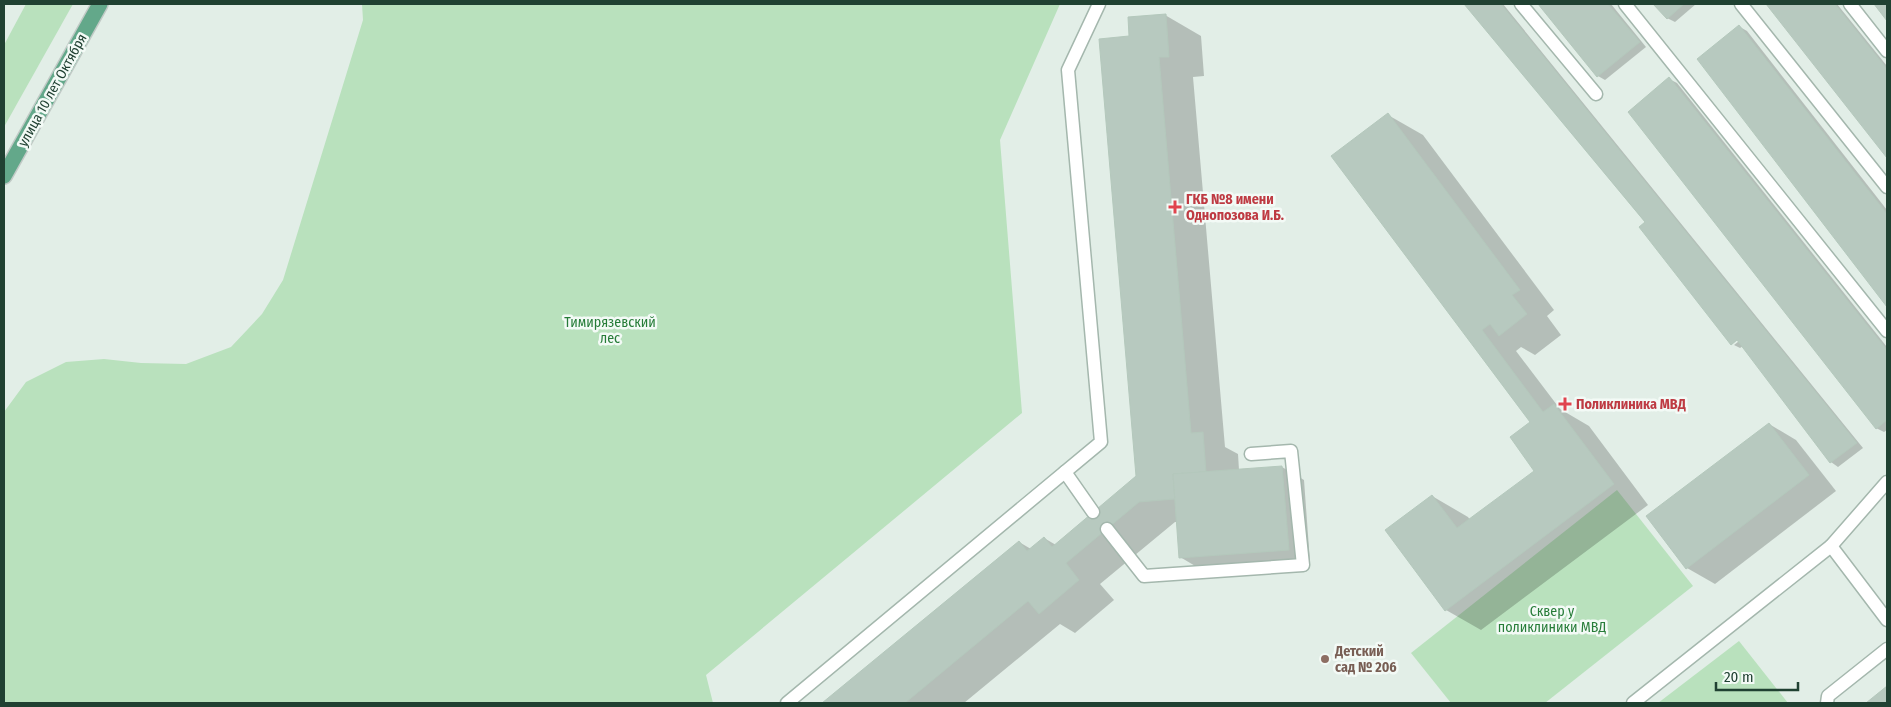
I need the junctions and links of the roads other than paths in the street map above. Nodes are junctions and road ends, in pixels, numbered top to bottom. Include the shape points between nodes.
1 (100, 4) edge
2 (1099, 4) edge
3 (1521, 4) edge
4 (1625, 4) edge
5 (1742, 4) edge
6 (1850, 4) edge
7 (1887, 51) edge
8 (1596, 94) dead end
9 (4, 176) edge
10 (1887, 187) edge
11 (1887, 331) edge
12 (1251, 454) dead end
13 (1065, 472) junction
14 (1887, 482) edge
15 (1093, 512) dead end
16 (1107, 529) dead end
17 (1831, 546) junction
18 (1887, 620) edge
19 (1887, 649) edge
20 (787, 703) edge
21 (1633, 703) edge
22 (1826, 703) edge

1 - 9 main road, улица 10 лет Октября
2 - 13 lane via 1068,70 1101,442
3 - 8 lane
4 - 11 lane
5 - 10 lane
6 - 7 lane
12 - 16 lane via 1291,451 1303,565 1144,576
13 - 15 lane
13 - 20 lane
14 - 17 lane
17 - 18 lane
17 - 21 lane
19 - 22 lane via 1828,696

